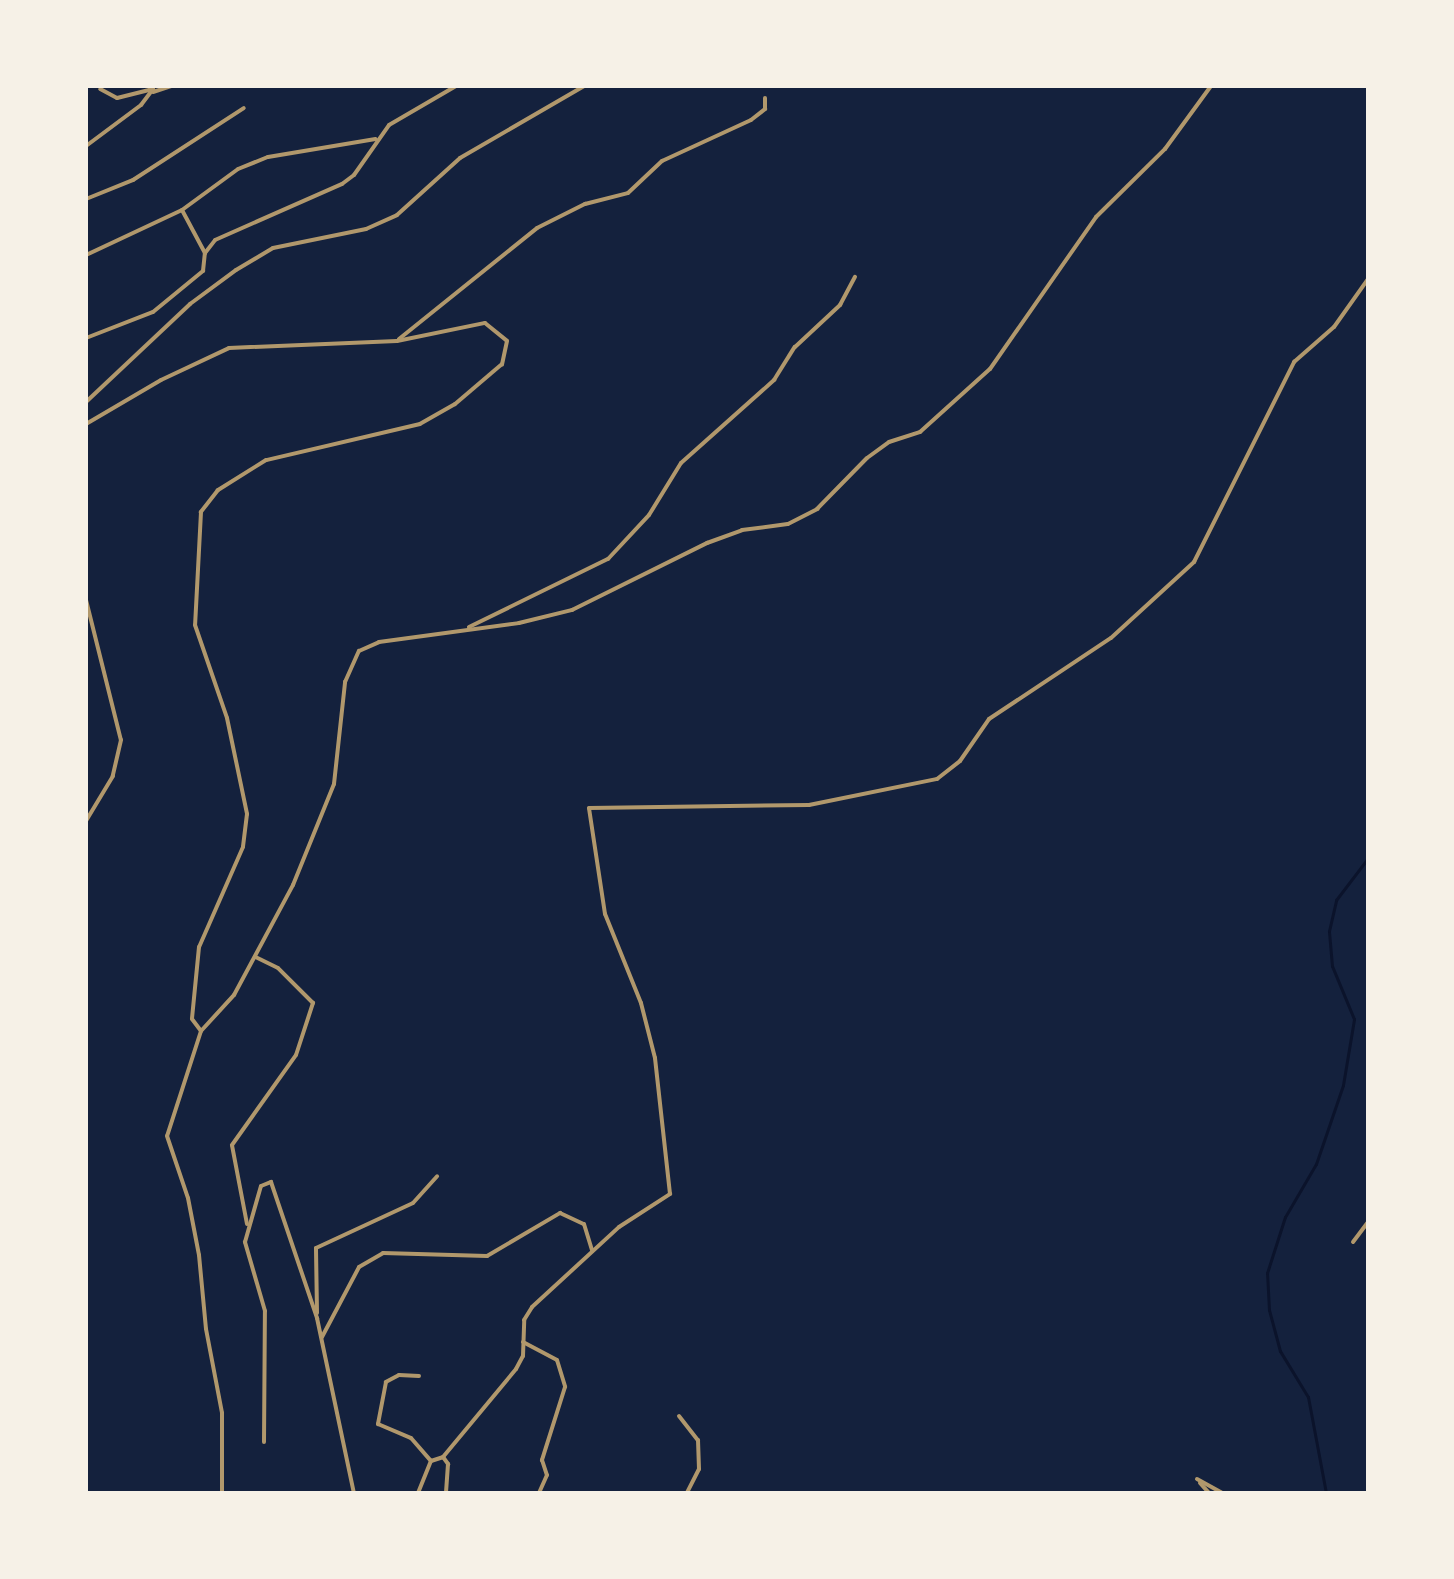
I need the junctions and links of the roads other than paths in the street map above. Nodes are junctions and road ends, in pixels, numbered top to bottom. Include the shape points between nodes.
1 (171, 86) edge
2 (456, 86) edge
3 (584, 86) edge
4 (1211, 86) edge
5 (100, 89) dead end
6 (153, 92) junction
7 (765, 98) dead end
8 (244, 108) dead end
9 (376, 139) junction
10 (86, 146) edge
11 (86, 199) edge
12 (182, 210) junction
13 (205, 253) junction
14 (86, 255) edge
15 (855, 277) dead end
16 (1368, 279) edge
17 (86, 338) edge
18 (397, 341) junction
19 (86, 402) edge
20 (86, 424) edge
21 (86, 600) edge
22 (467, 629) junction
23 (86, 821) edge
24 (255, 957) junction
25 (201, 1031) junction
26 (437, 1176) dead end
27 (1368, 1222) edge
28 (247, 1226) junction
29 (1353, 1242) dead end
30 (592, 1251) junction
31 (317, 1318) junction
32 (321, 1339) junction
33 (523, 1342) junction
34 (419, 1376) dead end
35 (679, 1416) dead end
36 (264, 1442) dead end
37 (443, 1457) junction
38 (431, 1461) junction
39 (222, 1493) edge
40 (354, 1493) edge
41 (418, 1493) edge
42 (446, 1493) edge
43 (539, 1493) edge
44 (687, 1493) edge
45 (1209, 1493) edge
46 (1222, 1493) edge

1 - 6 street
2 - 9 street via 389,125
3 - 19 street via 460,158 397,215 366,229 273,248 236,270 190,304
4 - 22 street via 1165,149 1096,217 990,369 920,432 889,442 867,458 817,509 788,524 717,539 572,610
5 - 6 street via 117,98 149,87
6 - 10 street
7 - 18 street via 765,109 751,120 662,161 628,193 585,204 537,228
8 - 11 street via 133,180
9 - 12 street via 268,157 238,169
9 - 13 street via 354,175 342,184 233,229
12 - 13 street
12 - 14 street
13 - 17 street via 203,271 153,312
15 - 22 street via 849,294 795,347 774,380 681,463 649,515 608,559
16 - 30 street via 1334,327 1294,362 1194,562 1111,638 989,719 960,761 937,779 809,805 589,808 605,914 641,1003 655,1058 670,1194
18 - 20 street via 229,348
18 - 25 street via 485,323 501,333 507,353 502,364 455,404 420,424 266,460 218,490 201,512 195,625 227,718 247,814 243,847 199,947 192,1019
21 - 23 street via 121,740 113,776
22 - 24 street via 379,642 359,651 349,663 334,784 275,926
24 - 25 street via 225,1007
24 - 28 street via 278,968 313,1003 296,1055 232,1145
25 - 39 street via 167,1136 188,1198 199,1255 222,1413
26 - 31 street via 413,1203 316,1248
27 - 29 street
28 - 31 street via 261,1186 271,1182
28 - 36 street via 246,1250 265,1311
30 - 32 street via 584,1224 560,1213 487,1256 383,1253 359,1267
30 - 33 street via 532,1307 524,1320
31 - 32 street
32 - 40 street
33 - 37 street via 516,1369
33 - 43 street via 557,1360 565,1387 542,1460 547,1475
34 - 38 street via 399,1375 386,1382 378,1424 411,1438
35 - 44 street via 698,1440 699,1469
37 - 38 street
37 - 42 street via 448,1464
38 - 41 street
45 - 46 street via 1197,1479

